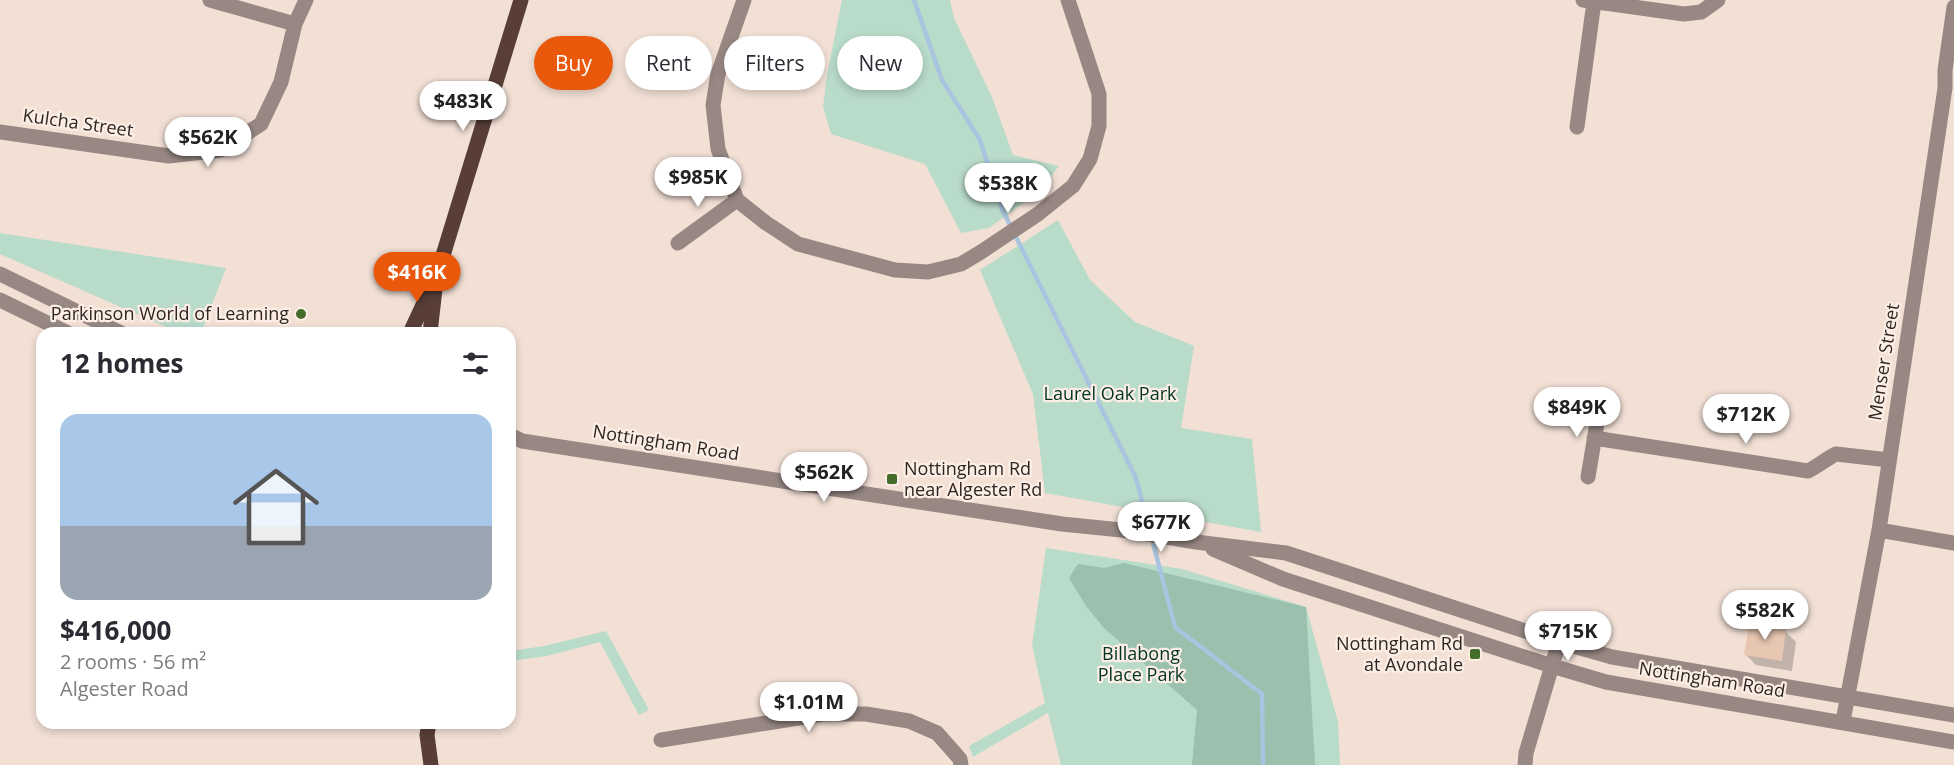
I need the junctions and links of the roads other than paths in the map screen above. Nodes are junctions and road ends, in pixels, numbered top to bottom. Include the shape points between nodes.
1 (210, 0) edge
2 (306, 0) edge
3 (521, 0) edge
4 (744, 0) edge
5 (1068, 0) edge
6 (1718, 0) edge
7 (1589, 1) edge
8 (1954, 7) edge
9 (295, 24) junction
10 (1577, 127) dead end
11 (0, 132) edge
12 (737, 200) junction
13 (678, 243) dead end
14 (0, 274) edge
15 (437, 274) junction
16 (0, 300) edge
17 (56, 327) edge
18 (109, 327) edge
19 (413, 327) edge
20 (431, 327) edge
21 (1600, 405) dead end
22 (1594, 438) junction
23 (516, 439) edge
24 (1889, 460) junction
25 (1588, 477) dead end
26 (1879, 530) junction
27 (1196, 542) junction
28 (1954, 543) edge
29 (1559, 642) junction
30 (1552, 666) junction
31 (1848, 696) junction
32 (1954, 715) edge
33 (1844, 721) junction
34 (426, 729) edge
35 (661, 740) dead end
36 (1954, 741) edge
37 (431, 765) edge
38 (961, 765) edge
39 (1525, 765) edge

1 - 9 street
2 - 9 street, Kulcha Street
3 - 15 main road
4 - 12 street via 718,74 713,105 718,149
5 - 12 street via 1099,94 1099,126 1090,159 1073,186 961,264 928,272 895,270 798,244
6 - 7 street via 1701,12 1684,14
7 - 10 street
8 - 24 street, Menser Street
9 - 11 street, Kulcha Street via 281,82 261,124 221,150 169,156
12 - 13 street
14 - 18 street
15 - 19 main road
15 - 20 main road
16 - 17 street
21 - 22 street
22 - 24 street via 1808,471 1836,454
22 - 25 street
23 - 27 street, Nottingham Road
24 - 26 street, Menser Street
26 - 28 street
26 - 31 street, Menser Street
27 - 29 street, Nottingham Road via 1286,553
27 - 30 street, Nottingham Road via 1283,579
29 - 30 street
29 - 31 street, Nottingham Road via 1612,657
30 - 33 street, Nottingham Road via 1606,682
30 - 39 street
31 - 32 street, Nottingham Road
31 - 33 street, Menser Street
33 - 36 street, Nottingham Road
34 - 37 main road
35 - 38 street via 823,714 866,714 909,721 937,733

